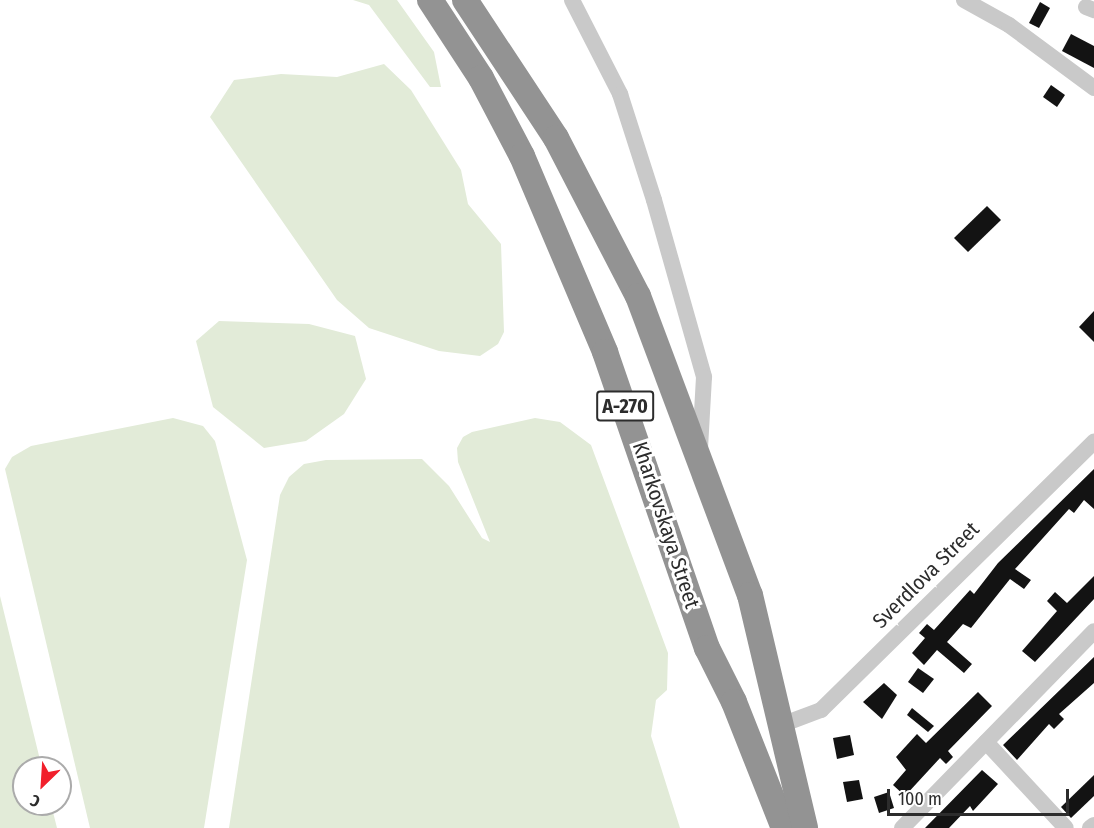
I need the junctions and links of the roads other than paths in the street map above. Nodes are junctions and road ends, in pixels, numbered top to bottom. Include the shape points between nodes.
1 (430, 0) edge
2 (465, 0) edge
3 (572, 0) edge
4 (964, 0) edge
5 (1094, 88) edge
6 (1094, 442) edge
7 (700, 458) junction
8 (1094, 632) edge
9 (781, 725) junction
10 (986, 742) junction
11 (1094, 825) edge
12 (784, 828) edge
13 (804, 828) edge
14 (902, 828) edge
15 (1066, 828) edge
16 (1090, 828) edge

1 - 12 highway, Kharkovskaya Street / А-270 via 481,78 522,156 609,362 707,648 734,702
2 - 7 highway, А-270 via 508,60 600,216 638,296
3 - 7 street via 620,94 701,366
4 - 5 street via 1009,25
6 - 9 street, Sverdlova Street via 821,710
7 - 9 highway, А-270 via 750,596
8 - 10 street
9 - 13 highway, А-270
10 - 14 street
10 - 15 street
11 - 16 street

